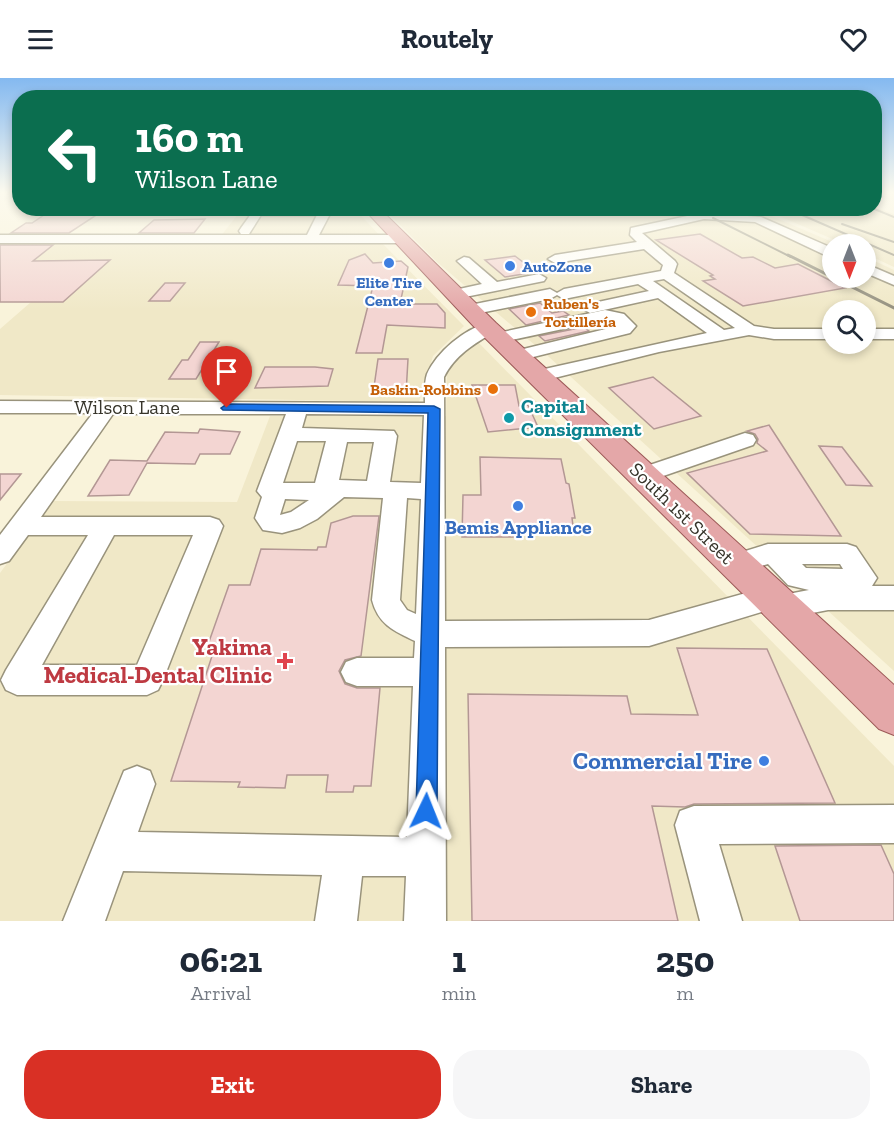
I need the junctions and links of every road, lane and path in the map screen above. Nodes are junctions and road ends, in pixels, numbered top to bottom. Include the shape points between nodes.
1 (314, 232) edge
2 (394, 232) edge
3 (635, 232) edge
4 (786, 232) edge
5 (0, 239) edge
6 (311, 239) junction
7 (400, 239) junction
8 (822, 248) edge
9 (654, 249) junction
10 (553, 258) dead end
11 (464, 261) dead end
12 (876, 273) edge
13 (667, 274) junction
14 (580, 276) dead end
15 (539, 278) dead end
16 (641, 279) junction
17 (894, 281) edge
18 (494, 287) junction
19 (597, 287) junction
20 (661, 293) junction
21 (618, 302) junction
22 (586, 309) dead end
23 (478, 317) junction
24 (749, 330) junction
25 (822, 334) edge
26 (876, 334) edge
27 (894, 334) edge
28 (721, 335) junction
29 (517, 356) junction
30 (538, 376) junction
31 (0, 406) edge
32 (108, 407) junction
33 (298, 408) junction
34 (434, 409) junction
35 (289, 434) junction
36 (338, 435) junction
37 (745, 440) dead end
38 (643, 476) junction
39 (333, 488) junction
40 (387, 490) junction
41 (276, 491) junction
42 (434, 491) junction
43 (20, 526) junction
44 (107, 526) junction
45 (0, 554) edge
46 (774, 554) dead end
47 (735, 564) junction
48 (894, 598) edge
49 (776, 603) junction
50 (431, 634) junction
51 (357, 672) dead end
52 (430, 672) junction
53 (894, 714) edge
54 (137, 784) dead end
55 (894, 824) edge
56 (111, 851) junction
57 (344, 856) junction
58 (425, 857) junction
59 (84, 921) edge
60 (336, 921) edge
61 (425, 921) edge
62 (722, 921) edge

1 - 6 street
2 - 7 main road, South 1st Street
3 - 9 street
4 - 8 street
5 - 6 street
6 - 7 street
7 - 23 main road, South 1st Street
9 - 10 street via 572,271
9 - 13 street via 670,264
11 - 18 street
12 - 17 street
13 - 16 street
13 - 24 street
14 - 19 street
15 - 18 street
16 - 19 street
16 - 20 street
18 - 23 street
19 - 21 street
19 - 23 street
20 - 21 street
20 - 28 street
21 - 22 street
23 - 29 main road, South 1st Street
23 - 29 street via 605,315 618,317 628,326
23 - 34 street via 465,342 441,363 435,377
24 - 25 street
24 - 28 street
26 - 27 street
28 - 30 street
29 - 30 main road, South 1st Street
30 - 38 main road, South 1st Street
31 - 32 street, Wilson Lane
32 - 33 street, Wilson Lane
32 - 43 street
33 - 34 street, Wilson Lane
33 - 35 street
34 - 42 street
35 - 36 street
35 - 41 street via 269,491
36 - 39 street
36 - 40 street via 386,436
37 - 38 street
38 - 47 main road, South 1st Street
39 - 40 street
39 - 41 street
39 - 41 street via 293,522 278,525 267,518
40 - 42 street
40 - 50 street via 388,607 397,619
42 - 50 street
43 - 44 street
43 - 45 street
44 - 44 street via 210,526 147,680 17,680
46 - 47 street
47 - 49 main road, South 1st Street
48 - 49 street
49 - 50 street via 649,633
49 - 53 main road, South 1st Street
50 - 52 street
51 - 52 street
52 - 58 street
54 - 56 street
55 - 62 street via 694,825
56 - 57 street
56 - 59 street
57 - 58 street
57 - 60 street
58 - 61 street

